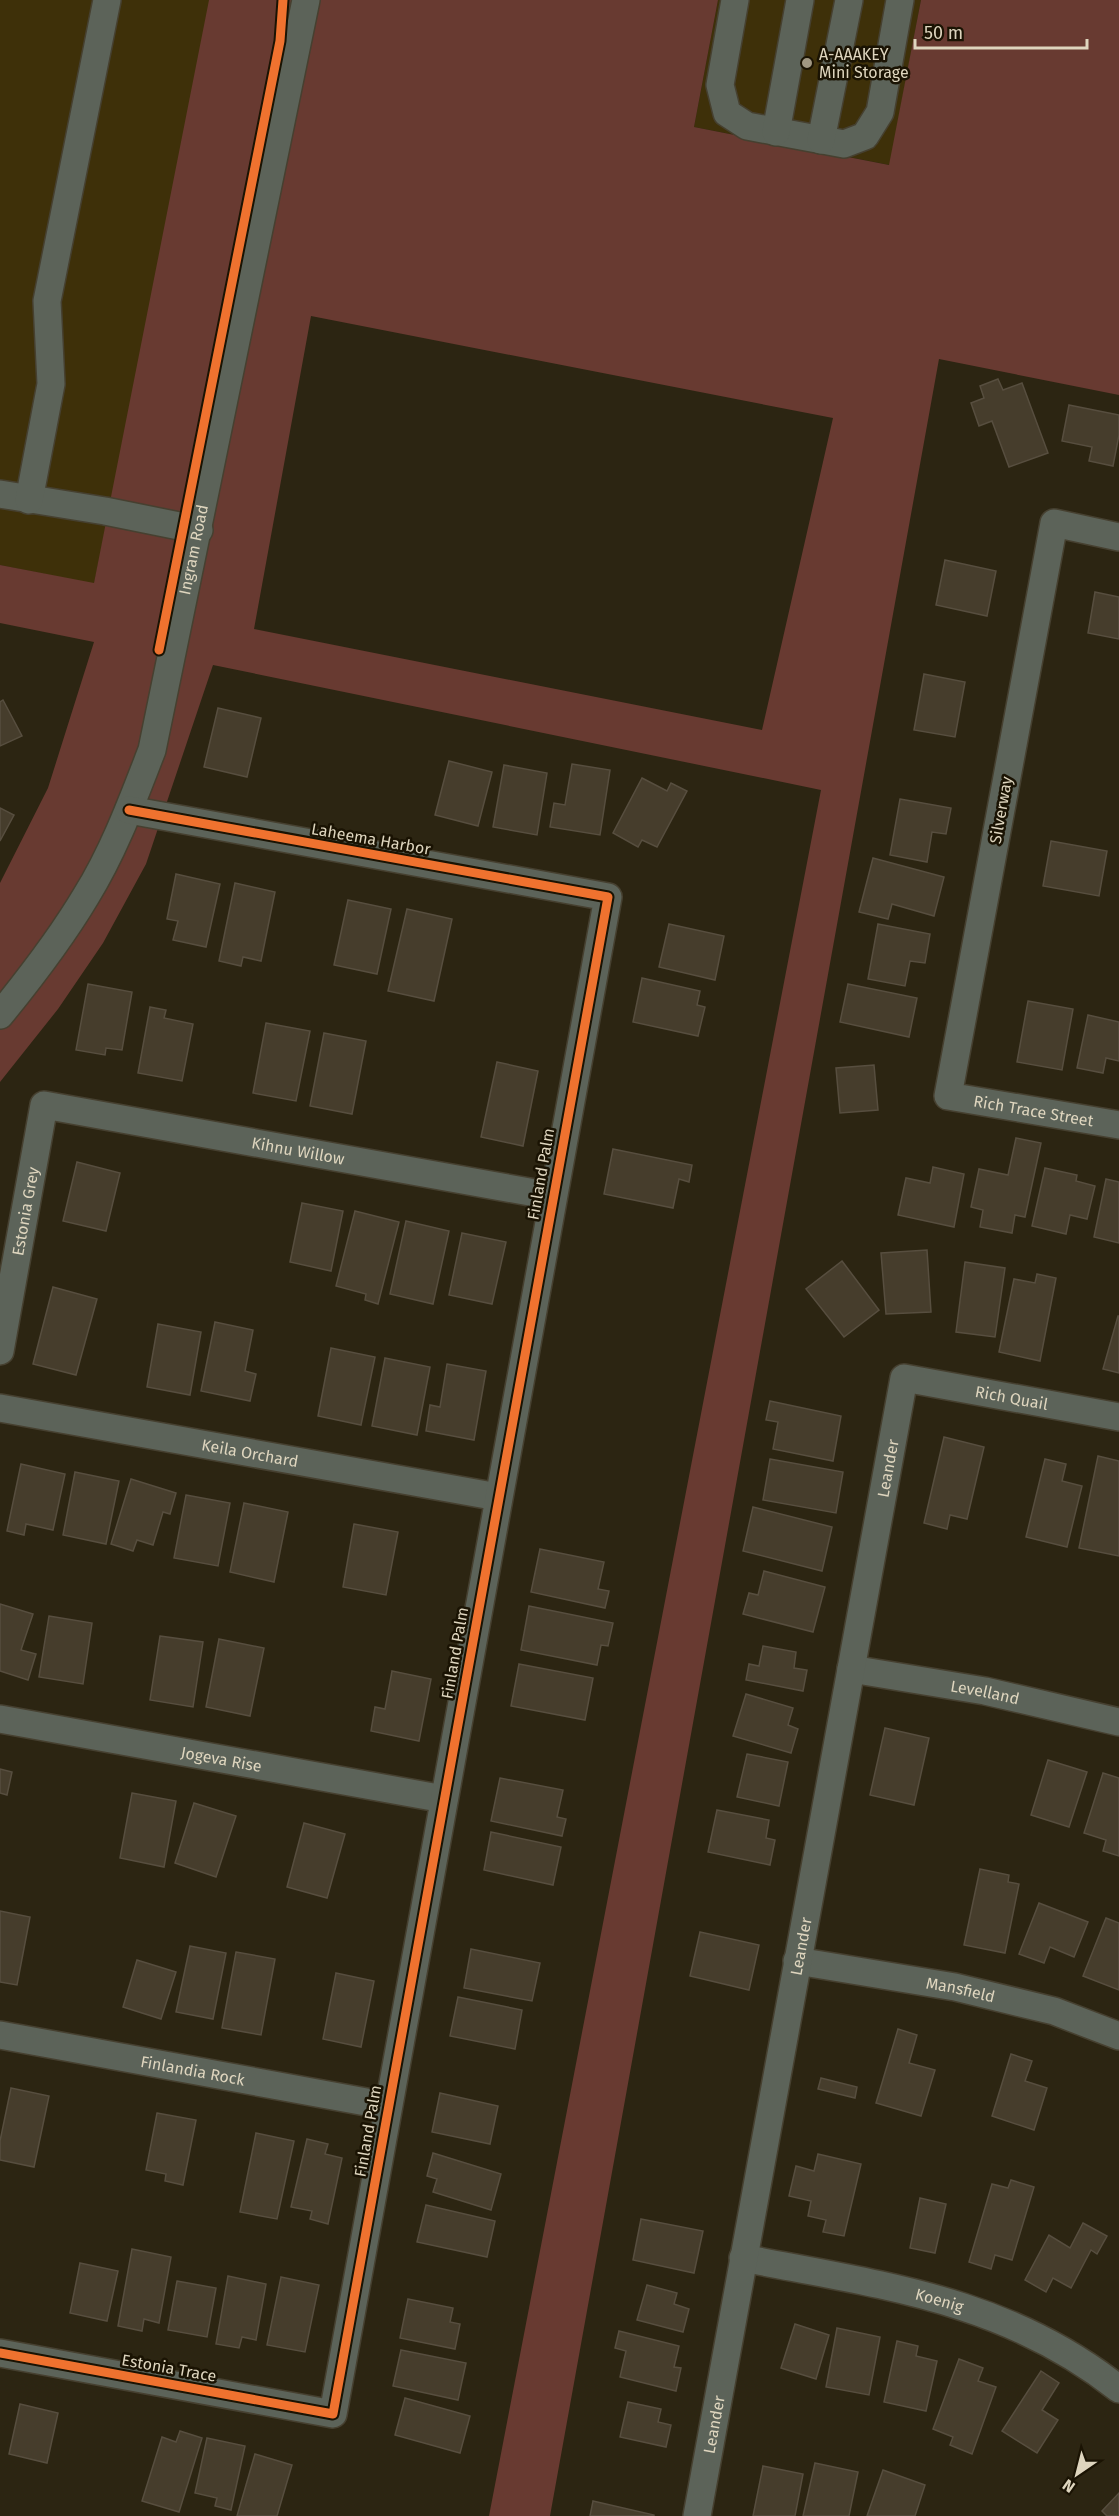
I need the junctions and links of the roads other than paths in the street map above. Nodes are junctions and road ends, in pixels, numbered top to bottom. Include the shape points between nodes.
1 (107, 0) edge
2 (297, 0) edge
3 (306, 0) edge
4 (735, 0) edge
5 (800, 0) edge
6 (849, 0) edge
7 (900, 0) edge
8 (296, 49) junction
9 (776, 132) junction
10 (821, 140) junction
11 (0, 494) edge
12 (29, 500) junction
13 (199, 530) junction
14 (1119, 537) edge
15 (129, 810) junction
16 (608, 897) joint
17 (0, 1015) edge
18 (948, 1096) joint
19 (44, 1106) joint
20 (1119, 1125) edge
21 (552, 1196) junction
22 (0, 1351) edge
23 (904, 1378) joint
24 (0, 1408) edge
25 (1119, 1417) edge
26 (498, 1497) junction
27 (851, 1669) junction
28 (0, 1719) edge
29 (1119, 1722) edge
30 (444, 1799) junction
31 (798, 1961) junction
32 (0, 2035) edge
33 (1119, 2036) edge
34 (388, 2106) junction
35 (743, 2258) junction
36 (0, 2353) edge
37 (1119, 2389) edge
38 (333, 2414) joint
39 (697, 2516) edge

1 - 12 street via 47,301 51,384
2 - 8 street, Ingram Road
3 - 8 street, Ingram Road
4 - 9 street via 720,85 728,113 747,126
5 - 9 street
6 - 10 street
7 - 10 street via 879,112 865,136 844,144
8 - 13 street, Ingram Road
9 - 10 street
11 - 12 street
12 - 13 street
13 - 15 street, Ingram Road via 152,750
14 - 18 street, Silverway via 1054,523
15 - 16 street, Laheema Harbor
15 - 17 street, Ingram Road via 87,895 33,975
16 - 21 street, Finland Palm
18 - 20 street, Rich Trace Street
19 - 21 street, Kihnu Willow
19 - 22 street, Estonia Grey
21 - 26 street, Finland Palm
23 - 25 street, Rich Quail
23 - 27 street, Leander
24 - 26 street, Keila Orchard
26 - 30 street, Finland Palm
27 - 29 street, Levelland via 985,1691
27 - 31 street, Leander
28 - 30 street, Jogeva Rise
30 - 34 street, Finland Palm
31 - 33 street, Mansfield via 955,1987 1054,2011
31 - 35 street, Leander
32 - 34 street, Finlandia Rock
34 - 38 street, Finland Palm
35 - 37 street, Koenig via 958,2303 1008,2321 1054,2345
35 - 39 street, Leander
36 - 38 street, Estonia Trace

